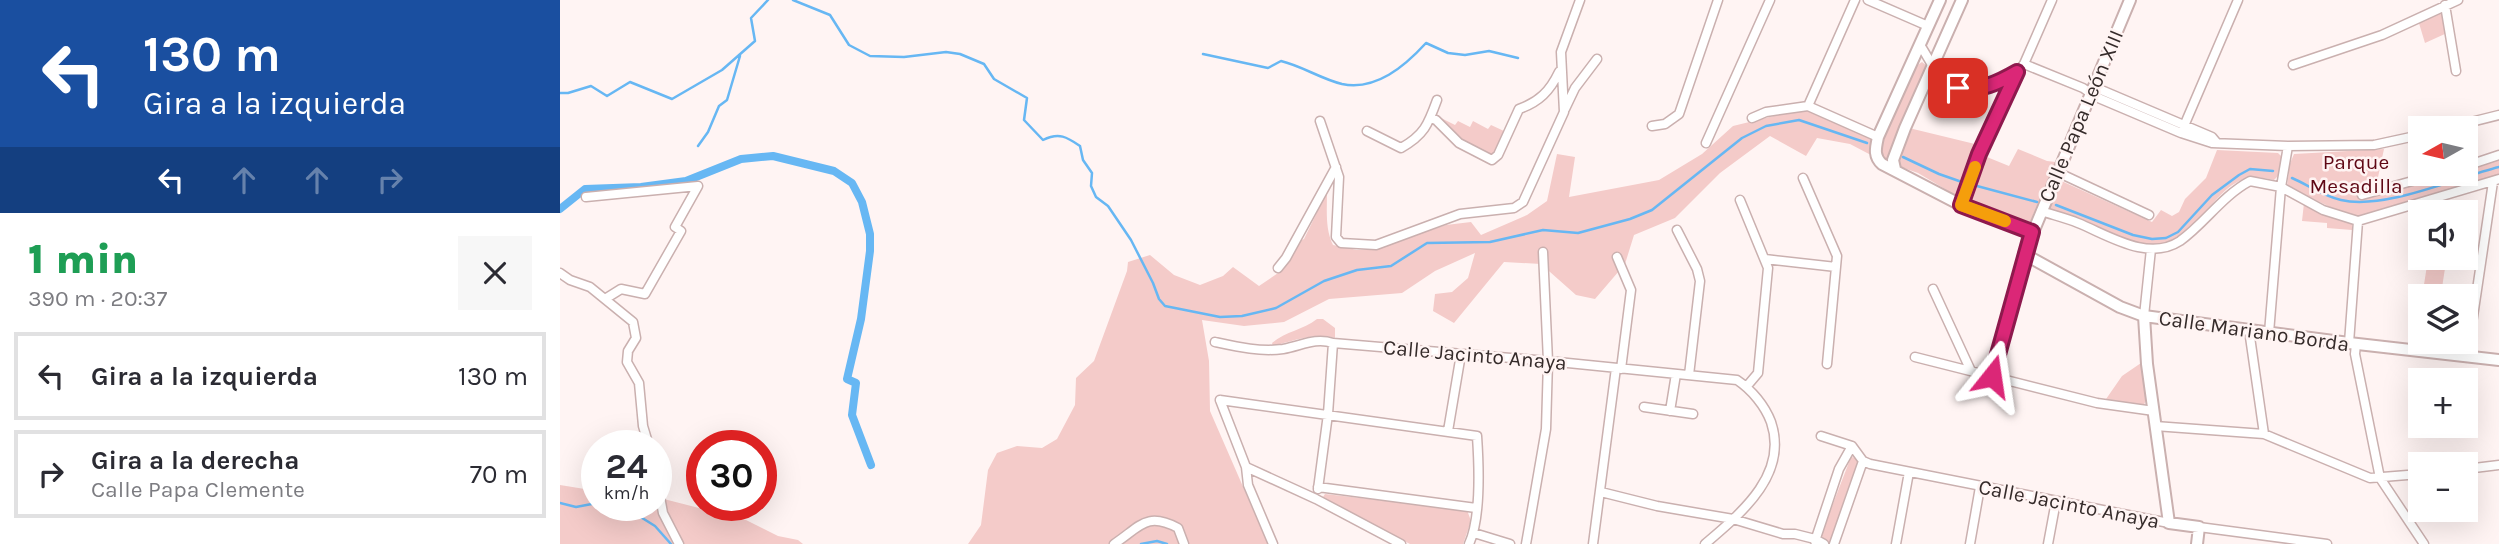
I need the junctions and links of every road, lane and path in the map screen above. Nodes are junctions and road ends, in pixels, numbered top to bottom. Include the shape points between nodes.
1 (1580, 0) edge
2 (1718, 0) edge
3 (1770, 0) edge
4 (1855, 0) edge
5 (1868, 0) edge
6 (1940, 0) edge
7 (1962, 0) edge
8 (2052, 0) edge
9 (2130, 0) edge
10 (2238, 0) edge
11 (2459, 0) edge
12 (2445, 5) junction
13 (1928, 26) junction
14 (1920, 45) junction
15 (1597, 59) dead end
16 (2024, 64) junction
17 (1934, 65) junction
18 (2293, 65) dead end
19 (1560, 69) junction
20 (2456, 71) dead end
21 (2017, 72) junction
22 (2090, 91) junction
23 (1437, 100) dead end
24 (1808, 106) junction
25 (1564, 112) junction
26 (2499, 115) edge
27 (1430, 118) junction
28 (1752, 118) dead end
29 (2478, 120) edge
30 (1320, 121) dead end
31 (1652, 126) dead end
32 (2182, 129) junction
33 (1367, 131) dead end
34 (1878, 137) junction
35 (2408, 138) edge
36 (1706, 143) dead end
37 (2288, 146) junction
38 (2499, 155) edge
39 (2478, 162) edge
40 (1336, 167) junction
41 (1895, 169) junction
42 (2057, 173) junction
43 (1803, 178) dead end
44 (2496, 180) edge
45 (2408, 182) edge
46 (2281, 187) junction
47 (2362, 195) dead end
48 (586, 197) dead end
49 (1740, 200) dead end
50 (1961, 205) junction
51 (2041, 211) junction
52 (2149, 215) dead end
53 (2358, 221) junction
54 (1677, 230) dead end
55 (2032, 232) junction
56 (2151, 248) junction
57 (1544, 251) dead end
58 (2024, 254) junction
59 (1617, 257) dead end
60 (1765, 259) junction
61 (1836, 267) junction
62 (1278, 268) dead end
63 (560, 273) edge
64 (1933, 289) dead end
65 (605, 299) junction
66 (2144, 316) junction
67 (2249, 330) junction
68 (2269, 332) junction
69 (1215, 342) dead end
70 (1333, 343) junction
71 (2352, 344) junction
72 (1461, 354) junction
73 (1915, 357) dead end
74 (2467, 357) junction
75 (2499, 360) edge
76 (1548, 361) junction
77 (1827, 364) dead end
78 (1619, 368) junction
79 (1971, 371) junction
80 (1676, 374) junction
81 (1689, 375) junction
82 (1992, 376) junction
83 (1746, 386) junction
84 (1644, 407) dead end
85 (1670, 411) junction
86 (2154, 411) junction
87 (1328, 414) junction
88 (1693, 414) dead end
89 (2155, 426) junction
90 (643, 430) edge
91 (1448, 431) junction
92 (2264, 434) junction
93 (1821, 436) dead end
94 (1852, 446) junction
95 (2499, 459) edge
96 (1863, 461) junction
97 (2499, 465) edge
98 (1246, 467) junction
99 (2478, 468) edge
100 (1909, 472) junction
101 (2408, 475) edge
102 (2380, 478) junction
103 (1318, 487) junction
104 (1980, 487) junction
105 (1601, 492) junction
106 (1316, 499) junction
107 (2056, 501) junction
108 (1475, 508) junction
109 (1733, 519) junction
110 (667, 521) edge
111 (2169, 523) junction
112 (2199, 527) junction
113 (1474, 533) junction
114 (1815, 541) edge
115 (2302, 543) edge
116 (679, 544) edge
117 (1114, 544) edge
118 (1184, 544) edge
119 (1273, 544) edge
120 (1401, 544) edge
121 (1469, 544) edge
122 (1510, 544) edge
123 (1526, 544) edge
124 (1593, 544) edge
125 (1705, 544) edge
126 (1824, 544) edge
127 (1834, 544) edge
128 (1896, 544) edge
129 (1970, 544) edge
130 (2048, 544) edge
131 (2197, 544) edge
132 (2327, 544) edge
133 (2424, 544) edge

1 - 19 street via 1561,52
2 - 31 street via 1679,114
3 - 36 street
4 - 24 street
5 - 13 street
6 - 13 street
7 - 17 street
8 - 16 street
9 - 22 street, Calle Papa León XIII
10 - 32 street
11 - 12 street
12 - 18 street via 2382,35
12 - 20 street
13 - 14 street
14 - 17 street
14 - 34 street
15 - 25 street
16 - 21 street
16 - 22 street
17 - 21 street via 1947,83 1971,90
17 - 41 street via 1893,160
19 - 25 street
19 - 27 street via 1552,88 1534,104 1520,109 1492,160 1459,143
21 - 50 street
22 - 32 street
22 - 42 street, Calle Papa León XIII
23 - 27 street
24 - 28 street
24 - 34 street
25 - 40 street via 1523,202 1514,208 1460,214 1376,245 1340,243 1336,237
26 - 29 street
27 - 33 street via 1418,139 1401,148
30 - 40 street
32 - 37 street via 2201,141
34 - 41 street via 1877,158
35 - 37 street via 2374,145
37 - 46 street
38 - 39 street
40 - 62 street
41 - 50 street
42 - 51 street, Calle Papa León XIII
42 - 52 street
43 - 61 street via 1837,256
44 - 53 street
44 - 74 street
45 - 47 street
46 - 53 street via 2323,210
46 - 56 street via 2250,181 2181,240 2166,248
46 - 68 street
48 - 65 street via 698,186 675,227 681,231 645,294 621,289
49 - 60 street
50 - 55 street
51 - 55 street, Calle Papa León XIII
51 - 56 street via 2136,247
53 - 71 street
54 - 81 street via 1700,281
55 - 58 street, Calle Papa León XIII
56 - 66 street
57 - 76 street
58 - 66 street, Calle Mariano Borda
58 - 82 street
59 - 78 street via 1631,290
60 - 61 street
60 - 83 street via 1768,268 1758,373
61 - 77 street
63 - 65 street
64 - 79 street
65 - 90 street via 633,322 636,338 627,362 639,383
66 - 67 street, Calle Mariano Borda
66 - 86 street
67 - 68 street, Calle Mariano Borda
67 - 92 street
68 - 71 street, Calle Mariano Borda
69 - 70 street, Calle Jacinto Anaya via 1252,350 1283,349 1320,339
70 - 72 street, Calle Jacinto Anaya
70 - 87 street
71 - 74 street, Calle Mariano Borda
71 - 102 street
72 - 76 street, Calle Jacinto Anaya
72 - 91 street
73 - 79 street
74 - 75 street, Calle Mariano Borda
76 - 78 street, Calle Jacinto Anaya
76 - 123 street via 1546,429
78 - 80 street, Calle Jacinto Anaya
78 - 105 street
79 - 82 street
80 - 81 street, Calle Jacinto Anaya
80 - 85 street
81 - 83 street, Calle Jacinto Anaya via 1737,380
82 - 86 street via 2096,403
83 - 109 street via 1769,416 1775,456 1762,486
84 - 85 street
85 - 88 street
86 - 89 street
87 - 91 street
87 - 98 street via 1220,400
87 - 103 street
89 - 92 street
89 - 111 street
91 - 108 street via 1477,436 1480,474
92 - 102 street via 2370,478
93 - 94 street
94 - 96 street
94 - 114 street via 1839,469
95 - 97 street
96 - 100 street, Calle Jacinto Anaya
96 - 127 street
97 - 99 street
98 - 106 street
98 - 119 street via 1248,485
100 - 104 street, Calle Jacinto Anaya
100 - 128 street
101 - 102 street
102 - 133 street
103 - 106 street
103 - 108 street
104 - 107 street, Calle Jacinto Anaya
104 - 129 street
105 - 109 street
105 - 124 street
106 - 120 street
107 - 111 street, Calle Jacinto Anaya
107 - 130 street
108 - 113 street
109 - 114 street
109 - 125 street
110 - 116 street
111 - 112 street, Calle Jacinto Anaya
112 - 115 street, Calle Jacinto Anaya
112 - 131 street
113 - 121 street
113 - 122 street
114 - 126 street
115 - 132 street, Calle Jacinto Anaya
117 - 118 street via 1144,521 1157,520 1178,528

